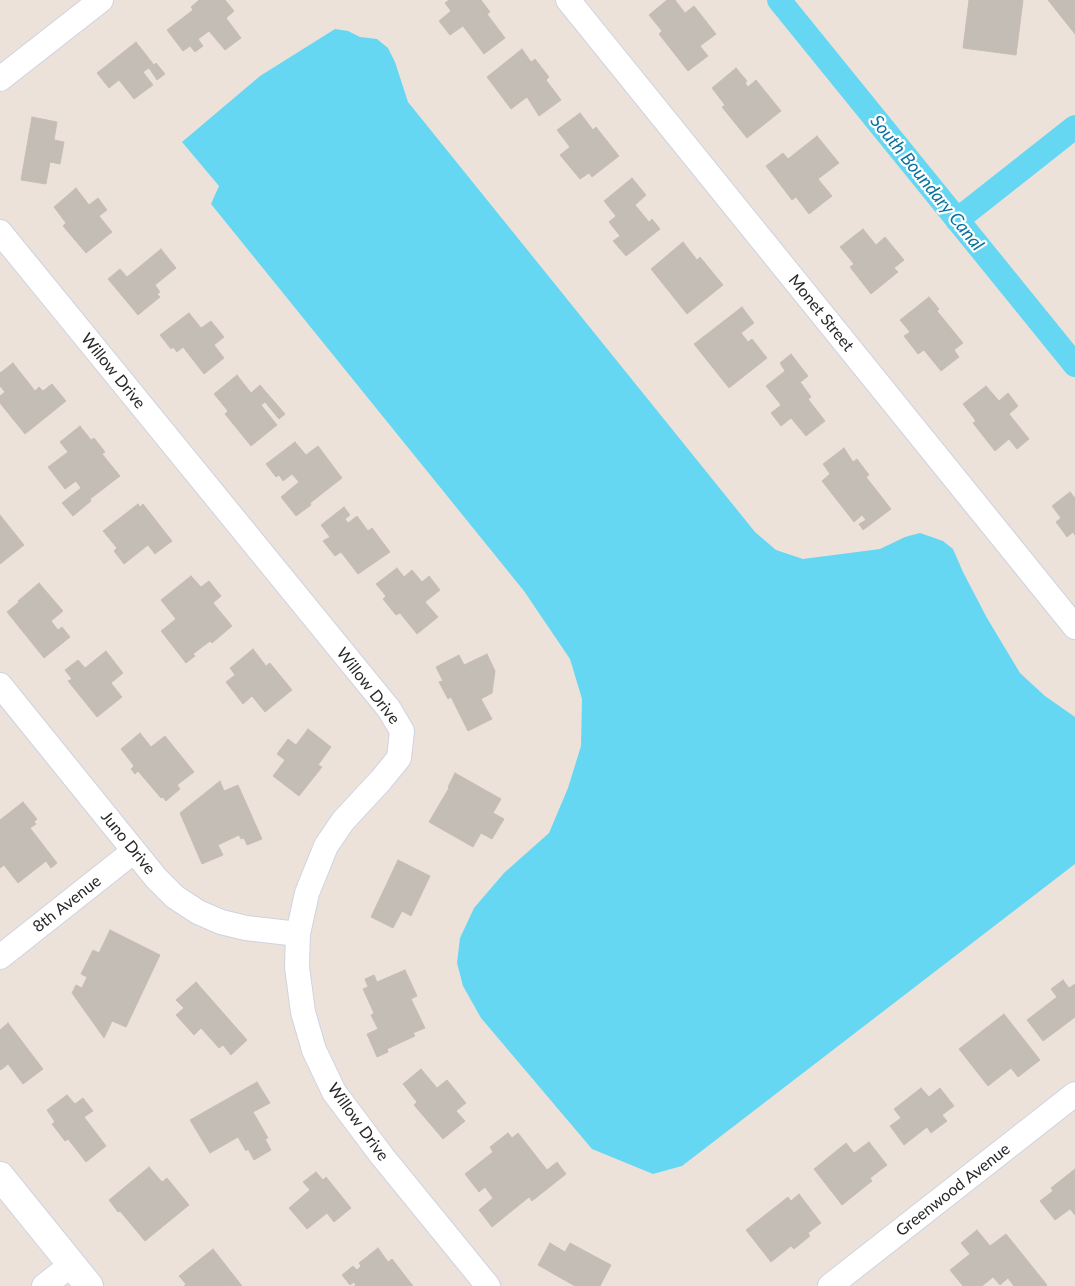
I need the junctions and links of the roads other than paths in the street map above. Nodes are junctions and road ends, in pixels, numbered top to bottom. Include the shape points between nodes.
1 (101, 0) edge
2 (568, 0) edge
3 (0, 79) edge
4 (0, 232) edge
5 (1075, 627) edge
6 (0, 685) edge
7 (134, 851) junction
8 (298, 934) junction
9 (0, 957) edge
10 (1075, 1094) edge
11 (0, 1176) edge
12 (72, 1265) junction
13 (44, 1286) edge
14 (88, 1286) edge
15 (488, 1286) edge
16 (830, 1286) edge

1 - 3 street
2 - 5 street, Monet Street
4 - 8 street, Willow Drive via 389,709 402,731 399,758 343,821 326,846 307,893
6 - 7 street, Juno Drive
7 - 8 street, Juno Drive via 175,897 198,912 246,928
7 - 9 street, 8th Avenue
8 - 15 street, Willow Drive via 297,967 303,1012 314,1050 334,1092
10 - 16 street, Greenwood Avenue
11 - 12 main road
12 - 13 street
12 - 14 main road

